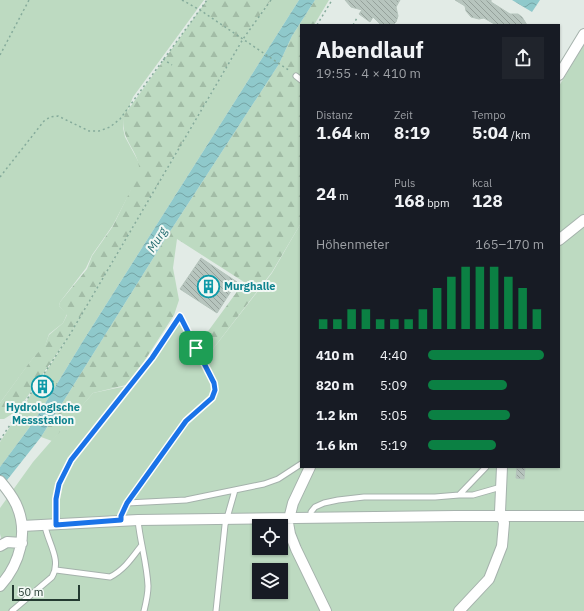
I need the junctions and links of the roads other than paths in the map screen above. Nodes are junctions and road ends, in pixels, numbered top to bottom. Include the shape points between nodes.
1 (584, 34) edge
2 (560, 73) edge
3 (584, 220) edge
4 (560, 239) edge
5 (300, 465) edge
6 (310, 468) edge
7 (485, 468) edge
8 (502, 468) edge
9 (0, 481) edge
10 (501, 487) junction
11 (235, 490) junction
12 (459, 495) junction
13 (127, 503) junction
14 (584, 516) edge
15 (502, 517) junction
16 (289, 518) junction
17 (311, 518) junction
18 (226, 519) junction
19 (121, 520) junction
20 (138, 520) junction
21 (56, 525) junction
22 (22, 526) junction
23 (45, 526) junction
24 (22, 543) junction
25 (0, 546) edge
26 (142, 546) junction
27 (56, 570) junction
28 (0, 586) edge
29 (12, 611) edge
30 (144, 611) edge
31 (216, 611) edge
32 (326, 611) edge
33 (459, 611) edge

1 - 2 street
3 - 4 street
5 - 11 lane via 278,479
6 - 16 street
7 - 12 lane
8 - 10 street
9 - 22 street via 16,503
10 - 12 lane via 473,495
10 - 15 street
11 - 13 lane via 186,500
11 - 18 lane
12 - 17 lane via 338,500 315,508 311,512
13 - 19 lane
13 - 21 lane via 186,421 212,398 215,390 214,383 180,316 152,358 71,460 59,484
14 - 15 street
15 - 17 street
15 - 33 street via 502,546 489,580
16 - 17 street
16 - 18 street
16 - 32 street via 290,534
18 - 20 street
18 - 31 lane
19 - 20 street
19 - 21 street
20 - 26 lane
21 - 23 street
22 - 23 street
22 - 24 street
23 - 27 lane via 56,559
24 - 25 street via 7,542
24 - 28 street via 11,572
26 - 27 lane via 118,573 110,576
26 - 30 lane via 148,588
27 - 29 lane via 52,577

